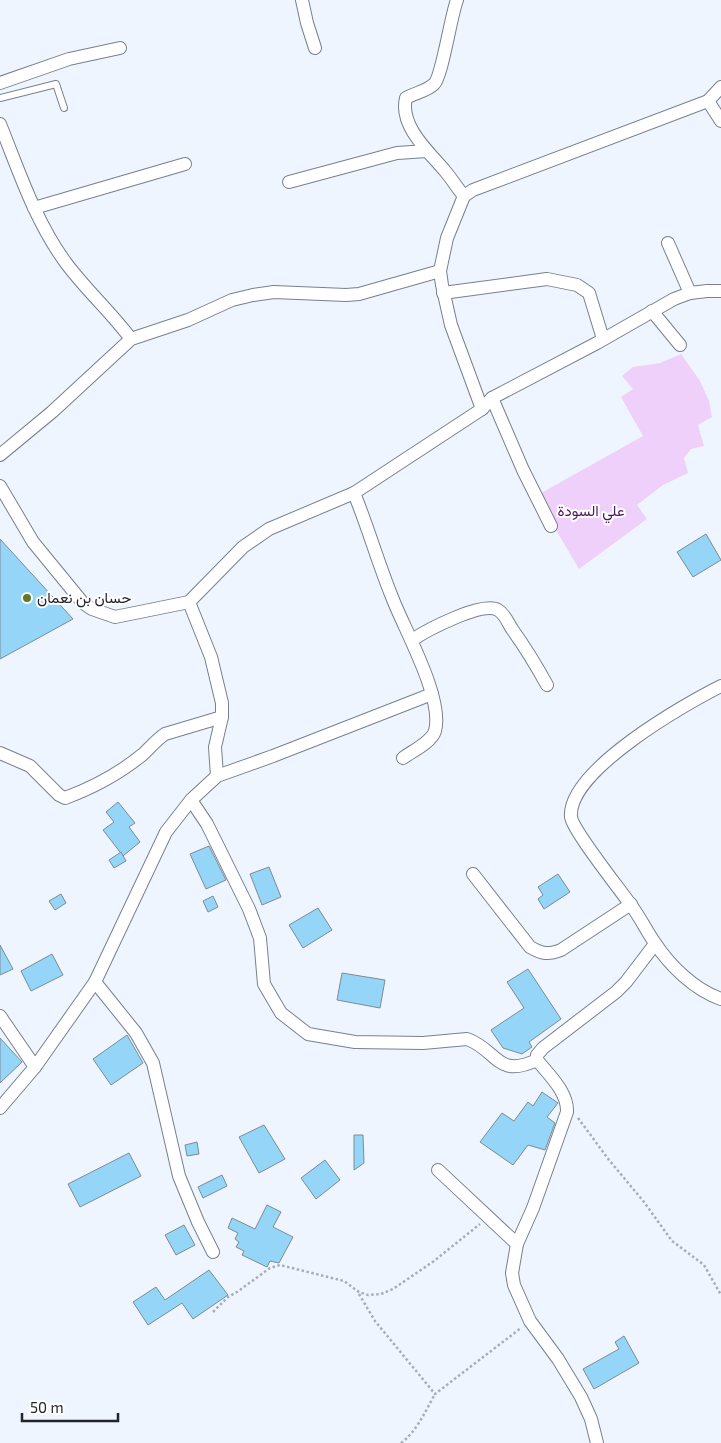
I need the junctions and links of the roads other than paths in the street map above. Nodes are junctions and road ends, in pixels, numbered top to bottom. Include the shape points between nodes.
1 (302, 0) edge
2 (456, 0) edge
3 (120, 48) dead end
4 (315, 48) dead end
5 (0, 83) edge
6 (721, 86) edge
7 (0, 98) edge
8 (708, 101) junction
9 (64, 108) dead end
10 (721, 121) edge
11 (0, 125) edge
12 (427, 151) junction
13 (185, 164) dead end
14 (289, 182) dead end
15 (464, 196) junction
16 (34, 208) junction
17 (668, 243) dead end
18 (440, 271) junction
19 (721, 291) edge
20 (690, 293) junction
21 (443, 294) junction
22 (652, 311) junction
23 (131, 339) junction
24 (603, 339) junction
25 (680, 346) dead end
26 (492, 398) junction
27 (482, 409) junction
28 (0, 455) edge
29 (0, 486) edge
30 (354, 493) junction
31 (551, 526) dead end
32 (189, 602) junction
33 (412, 640) junction
34 (546, 685) dead end
35 (721, 686) edge
36 (432, 694) junction
37 (222, 717) junction
38 (2, 757) edge
39 (403, 758) dead end
40 (217, 776) junction
41 (191, 800) junction
42 (473, 874) dead end
43 (631, 904) junction
44 (655, 944) junction
45 (95, 982) junction
46 (721, 999) edge
47 (0, 1016) edge
48 (538, 1060) junction
49 (36, 1067) junction
50 (0, 1108) edge
51 (438, 1170) dead end
52 (517, 1244) junction
53 (213, 1252) dead end
54 (597, 1443) edge

1 - 4 street
2 - 12 street via 436,83 406,98 404,105 405,114
3 - 5 street via 69,59
6 - 8 street
7 - 9 lane via 56,84
8 - 10 street
8 - 15 street via 539,164
11 - 16 street
12 - 14 street via 397,153
12 - 15 street
13 - 16 street
15 - 18 street via 447,238
16 - 23 street via 66,262
17 - 20 street
18 - 21 street
18 - 23 street via 359,294 274,292 254,295 232,300 188,320
19 - 20 street
20 - 22 street
21 - 24 street via 547,279 577,285 589,294
21 - 27 street
22 - 24 street
22 - 25 street
23 - 28 street
24 - 26 street
26 - 27 street
26 - 31 street
27 - 30 street
29 - 32 street via 33,542 83,603 92,609 115,617
30 - 32 street via 269,529 243,548
30 - 33 street via 393,599
32 - 37 street via 211,657 222,703
33 - 34 street via 450,620 485,609 497,609 525,646
33 - 36 street
35 - 43 street via 661,721 604,762 588,778 574,803 571,818 574,824
36 - 39 street via 436,722 434,733
36 - 40 street
37 - 38 street via 158,738 140,756 100,783 65,798 30,766
37 - 40 street via 216,747
40 - 41 street
41 - 45 street via 166,832
41 - 48 street via 207,824 249,909 260,938 264,984 281,1013 308,1034 355,1042 467,1039 505,1066 524,1066
42 - 43 street via 530,947 541,954 561,950
43 - 44 street
44 - 46 street via 683,975
44 - 48 street via 616,992 543,1048 537,1055
45 - 49 street
45 - 53 street via 136,1032 153,1063 179,1176
47 - 49 street
48 - 52 street via 563,1094 567,1112
49 - 50 street
51 - 52 street
52 - 54 street via 512,1273 514,1285 530,1321 558,1358 581,1397 591,1418

